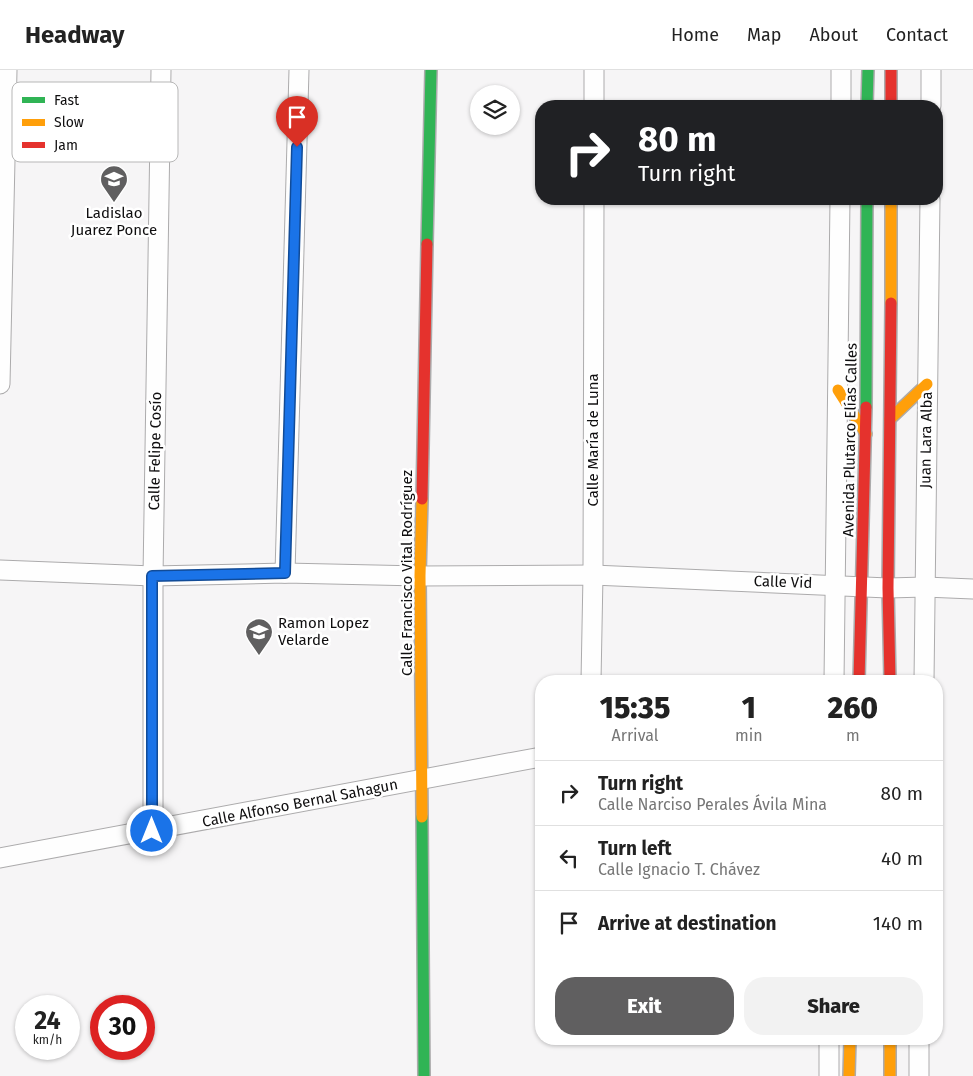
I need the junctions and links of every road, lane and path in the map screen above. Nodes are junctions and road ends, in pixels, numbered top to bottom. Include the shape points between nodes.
1 (7, 70) edge
2 (299, 70) edge
3 (430, 70) edge
4 (594, 70) edge
5 (841, 70) edge
6 (868, 70) edge
7 (891, 70) edge
8 (931, 70) edge
9 (867, 89) junction
10 (594, 100) edge
11 (841, 100) edge
12 (861, 100) edge
13 (867, 100) edge
14 (891, 100) edge
15 (931, 100) edge
16 (159, 162) edge
17 (594, 205) edge
18 (840, 205) edge
19 (867, 205) edge
20 (891, 205) edge
21 (930, 205) edge
22 (0, 384) edge
23 (927, 384) junction
24 (838, 390) junction
25 (890, 420) junction
26 (866, 434) junction
27 (0, 570) edge
28 (285, 573) junction
29 (593, 575) junction
30 (152, 576) junction
31 (420, 576) junction
32 (835, 584) junction
33 (863, 586) junction
34 (924, 587) junction
35 (888, 588) junction
36 (973, 589) edge
37 (591, 675) edge
38 (834, 675) edge
39 (859, 675) edge
40 (890, 675) edge
41 (924, 675) edge
42 (535, 758) edge
43 (422, 780) junction
44 (152, 831) junction
45 (0, 858) edge
46 (829, 1045) edge
47 (850, 1045) edge
48 (890, 1045) edge
49 (919, 1045) edge
50 (424, 1076) edge
51 (829, 1076) edge
52 (849, 1076) edge
53 (890, 1076) edge
54 (919, 1076) edge

1 - 22 street
2 - 28 street
3 - 31 main road, Calle Francisco Vital Rodríguez
4 - 10 street
5 - 11 street
6 - 9 main road
7 - 14 main road
8 - 15 street
9 - 12 main road
9 - 13 main road
16 - 30 street, Calle Felipe Cosío
17 - 29 street, Calle María de Luna
18 - 24 street
19 - 26 main road, Avenida Plutarco Elías Calles
20 - 25 main road
21 - 23 street, Juan Lara Alba
23 - 25 main road
23 - 34 street, Juan Lara Alba
24 - 26 main road
24 - 32 street
25 - 35 main road
26 - 33 main road, Avenida Plutarco Elías Calles
27 - 30 street, Calle Vid
28 - 30 street, Calle Vid
28 - 31 street, Calle Vid
29 - 31 street, Calle Vid
29 - 32 street, Calle Vid
29 - 37 street, Calle María de Luna
30 - 44 street, Calle Felipe Cosío
31 - 43 main road, Calle Francisco Vital Rodríguez
32 - 33 street, Calle Vid
32 - 38 street
33 - 35 street, Calle Vid
33 - 39 main road, Avenida Plutarco Elías Calles
34 - 35 street, Calle Vid
34 - 36 street, Calle Vid
34 - 41 street, Juan Lara Alba
35 - 40 main road
42 - 43 street, Calle Alfonso Bernal Sahagun
43 - 44 street, Calle Alfonso Bernal Sahagun
43 - 50 main road, Calle Francisco Vital Rodríguez
44 - 45 street, Calle Alfonso Bernal Sahagun
46 - 51 street
47 - 52 main road
48 - 53 main road
49 - 54 street

